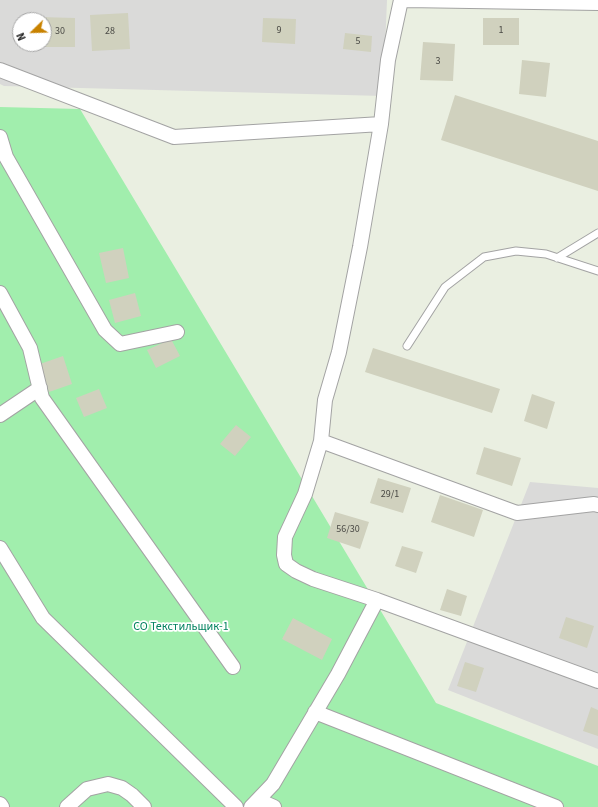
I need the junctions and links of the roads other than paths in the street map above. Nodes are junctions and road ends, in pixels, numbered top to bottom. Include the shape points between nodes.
1 (401, 0) edge
2 (406, 0) edge
3 (598, 3) edge
4 (0, 70) edge
5 (381, 124) junction
6 (0, 137) edge
7 (598, 233) edge
8 (558, 258) junction
9 (598, 271) edge
10 (0, 293) edge
11 (178, 332) dead end
12 (407, 346) dead end
13 (40, 388) junction
14 (0, 415) edge
15 (321, 441) junction
16 (598, 505) edge
17 (0, 548) edge
18 (377, 600) junction
19 (233, 667) dead end
20 (598, 681) edge
21 (315, 712) junction
22 (0, 804) edge
23 (254, 804) edge
24 (2, 807) edge
25 (67, 807) edge
26 (144, 807) edge
27 (236, 807) edge
28 (274, 807) edge
29 (556, 807) edge

1 - 5 street via 388,60
2 - 3 street
4 - 5 street via 174,137
5 - 15 street via 360,247 325,400
6 - 11 street via 6,157 105,330 120,344
7 - 8 lane
8 - 9 lane
8 - 12 lane via 516,251 484,257 445,287
10 - 13 street via 30,348
13 - 14 street
13 - 19 street via 42,398
15 - 16 street via 517,513
15 - 18 street via 305,494 285,536 286,564 313,579
17 - 27 street via 43,618
18 - 20 street
18 - 21 street
21 - 23 street via 273,784
21 - 29 street
22 - 24 street
23 - 28 street
25 - 26 street via 87,789 108,784 122,788

